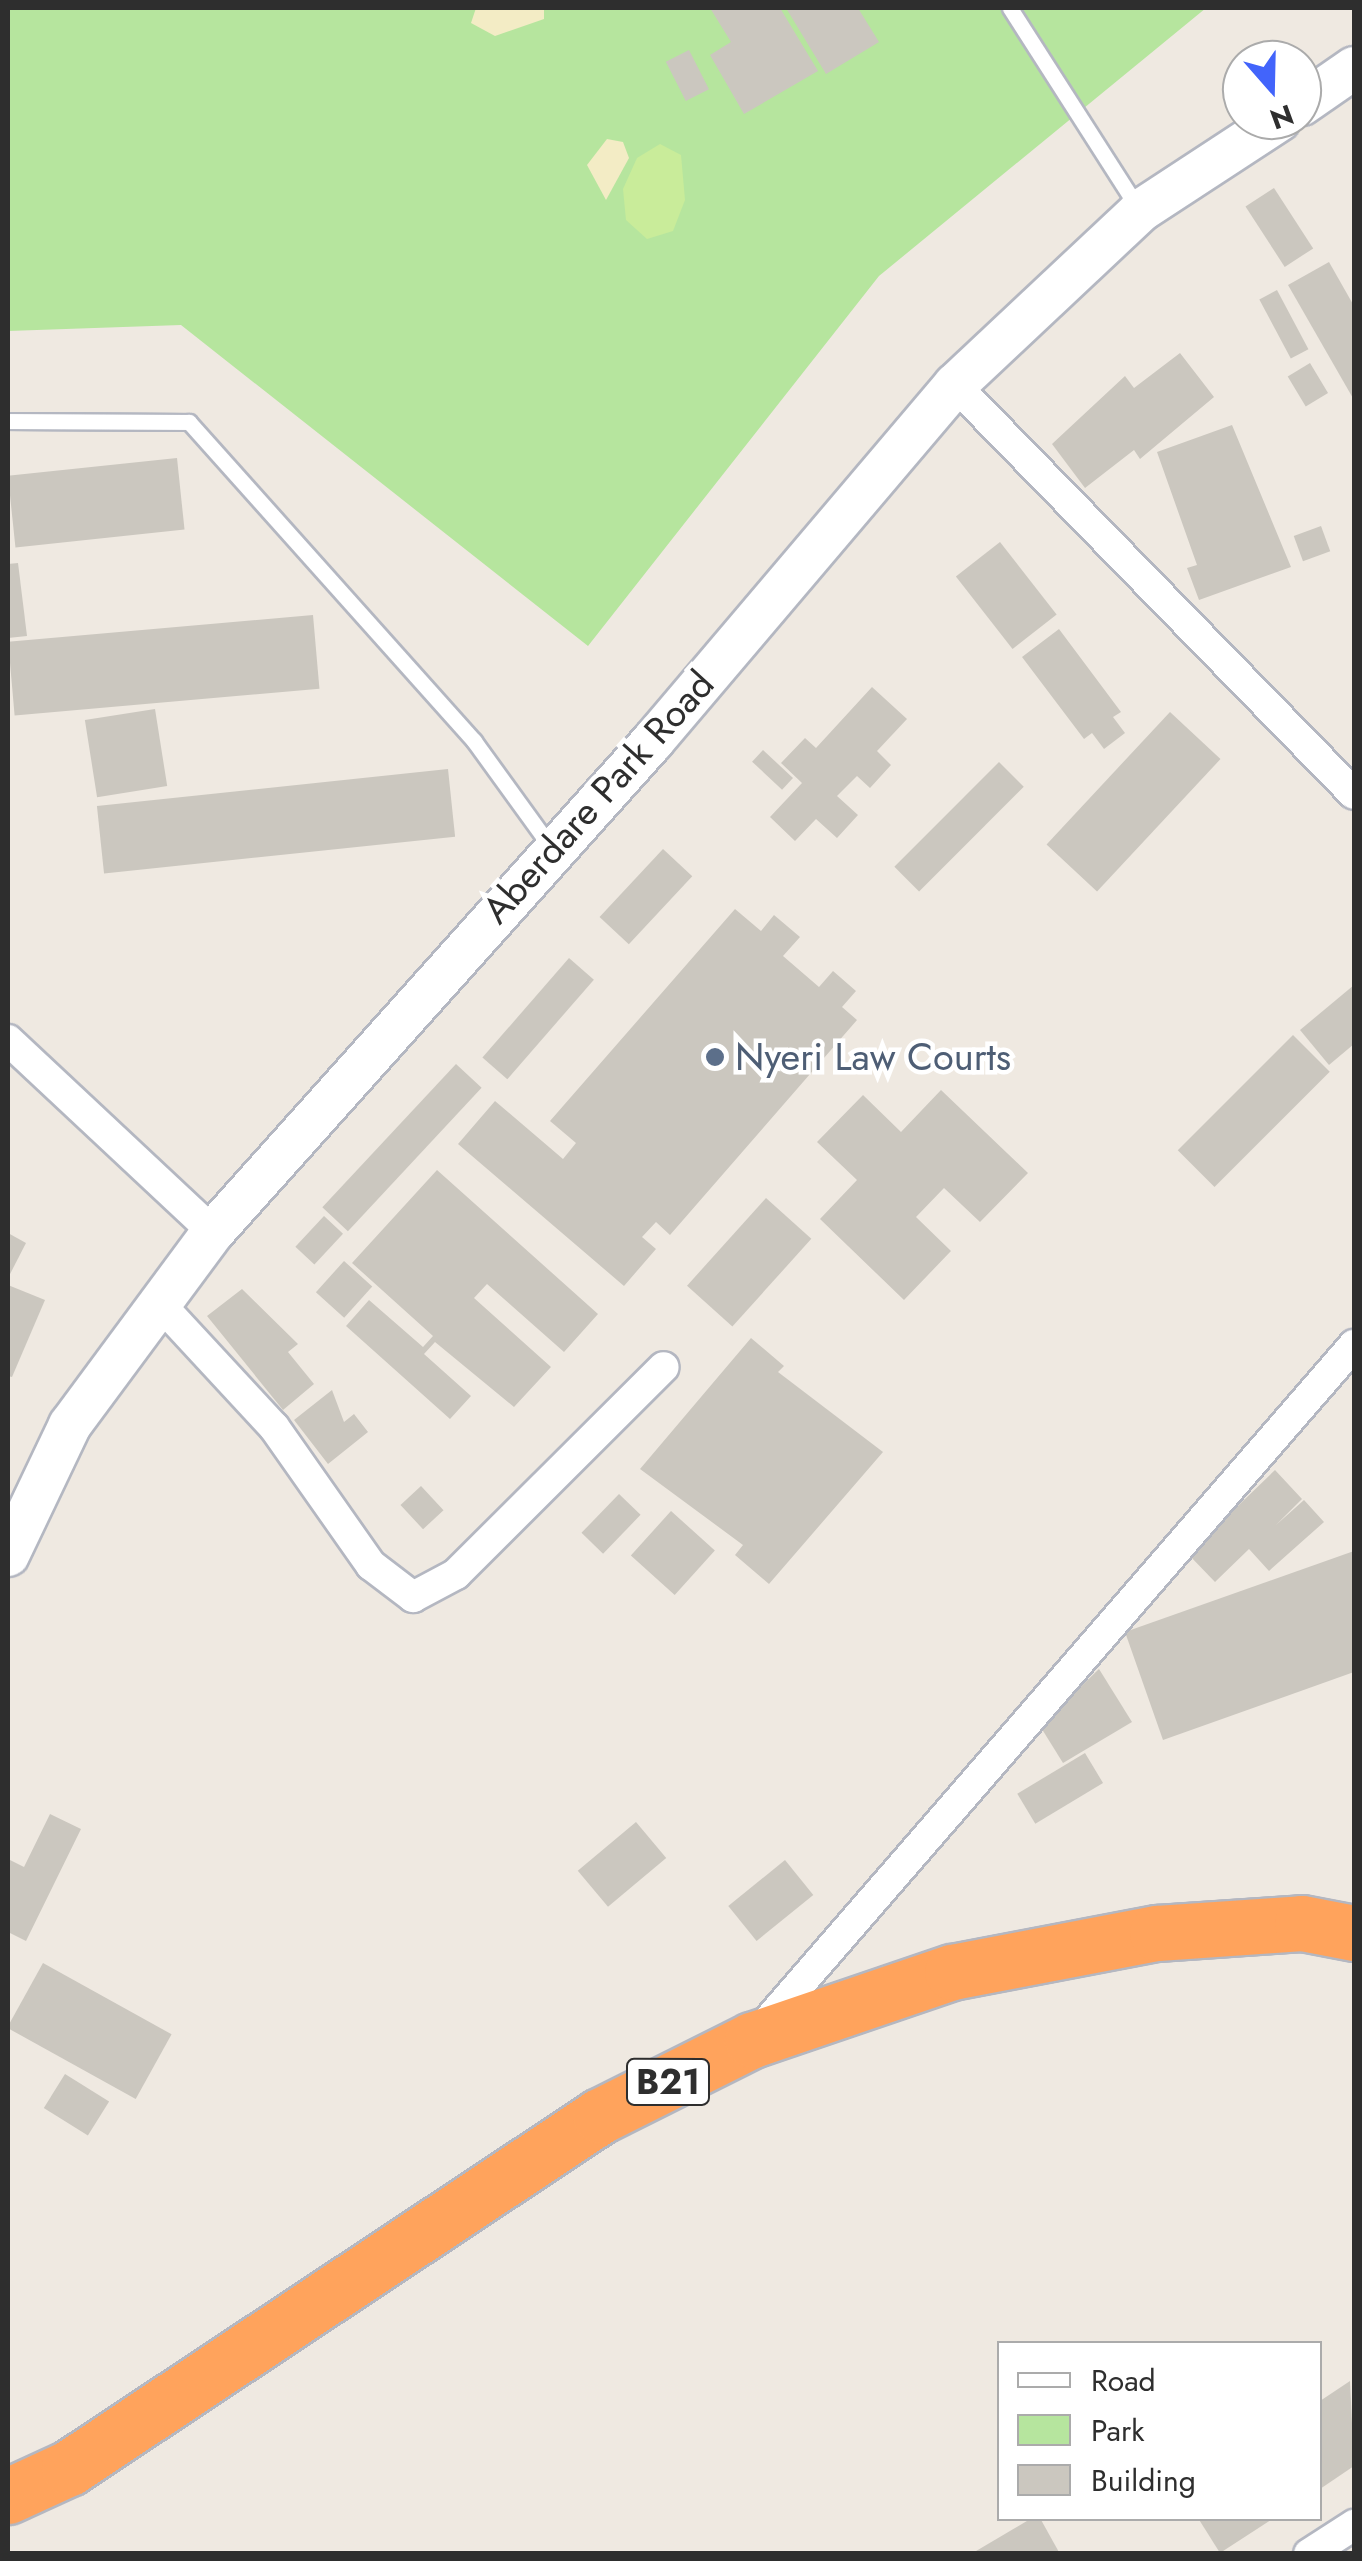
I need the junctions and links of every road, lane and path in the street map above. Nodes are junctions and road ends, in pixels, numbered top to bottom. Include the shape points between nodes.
1 (1010, 8) edge
2 (1354, 68) edge
3 (1322, 90) edge
4 (1248, 140) edge
5 (1140, 211) junction
6 (955, 385) junction
7 (8, 421) edge
8 (1354, 794) edge
9 (550, 846) junction
10 (8, 1040) edge
11 (213, 1232) junction
12 (159, 1304) junction
13 (1354, 1344) edge
14 (664, 1367) dead end
15 (8, 1554) edge
16 (1354, 1934) edge
17 (752, 2040) junction
18 (69, 2468) junction
19 (8, 2496) edge
20 (1354, 2525) edge
21 (8, 2529) edge
22 (1310, 2554) edge

1 - 5 lane
2 - 3 street
4 - 5 street, Aberdare Park Road
5 - 6 street, Aberdare Park Road
6 - 8 street
6 - 9 street, Aberdare Park Road via 653,741
7 - 9 lane via 189,422 474,741
9 - 11 street, Aberdare Park Road
10 - 11 street
11 - 12 street, Aberdare Park Road
12 - 14 street via 274,1427 371,1565 413,1597 456,1574
12 - 15 street, Aberdare Park Road via 70,1425
13 - 17 street
16 - 17 highway, B21 via 1302,1922 1157,1933 952,1972
17 - 18 highway, B21 via 600,2116
18 - 19 highway, B21
18 - 21 highway, B21
20 - 22 street

